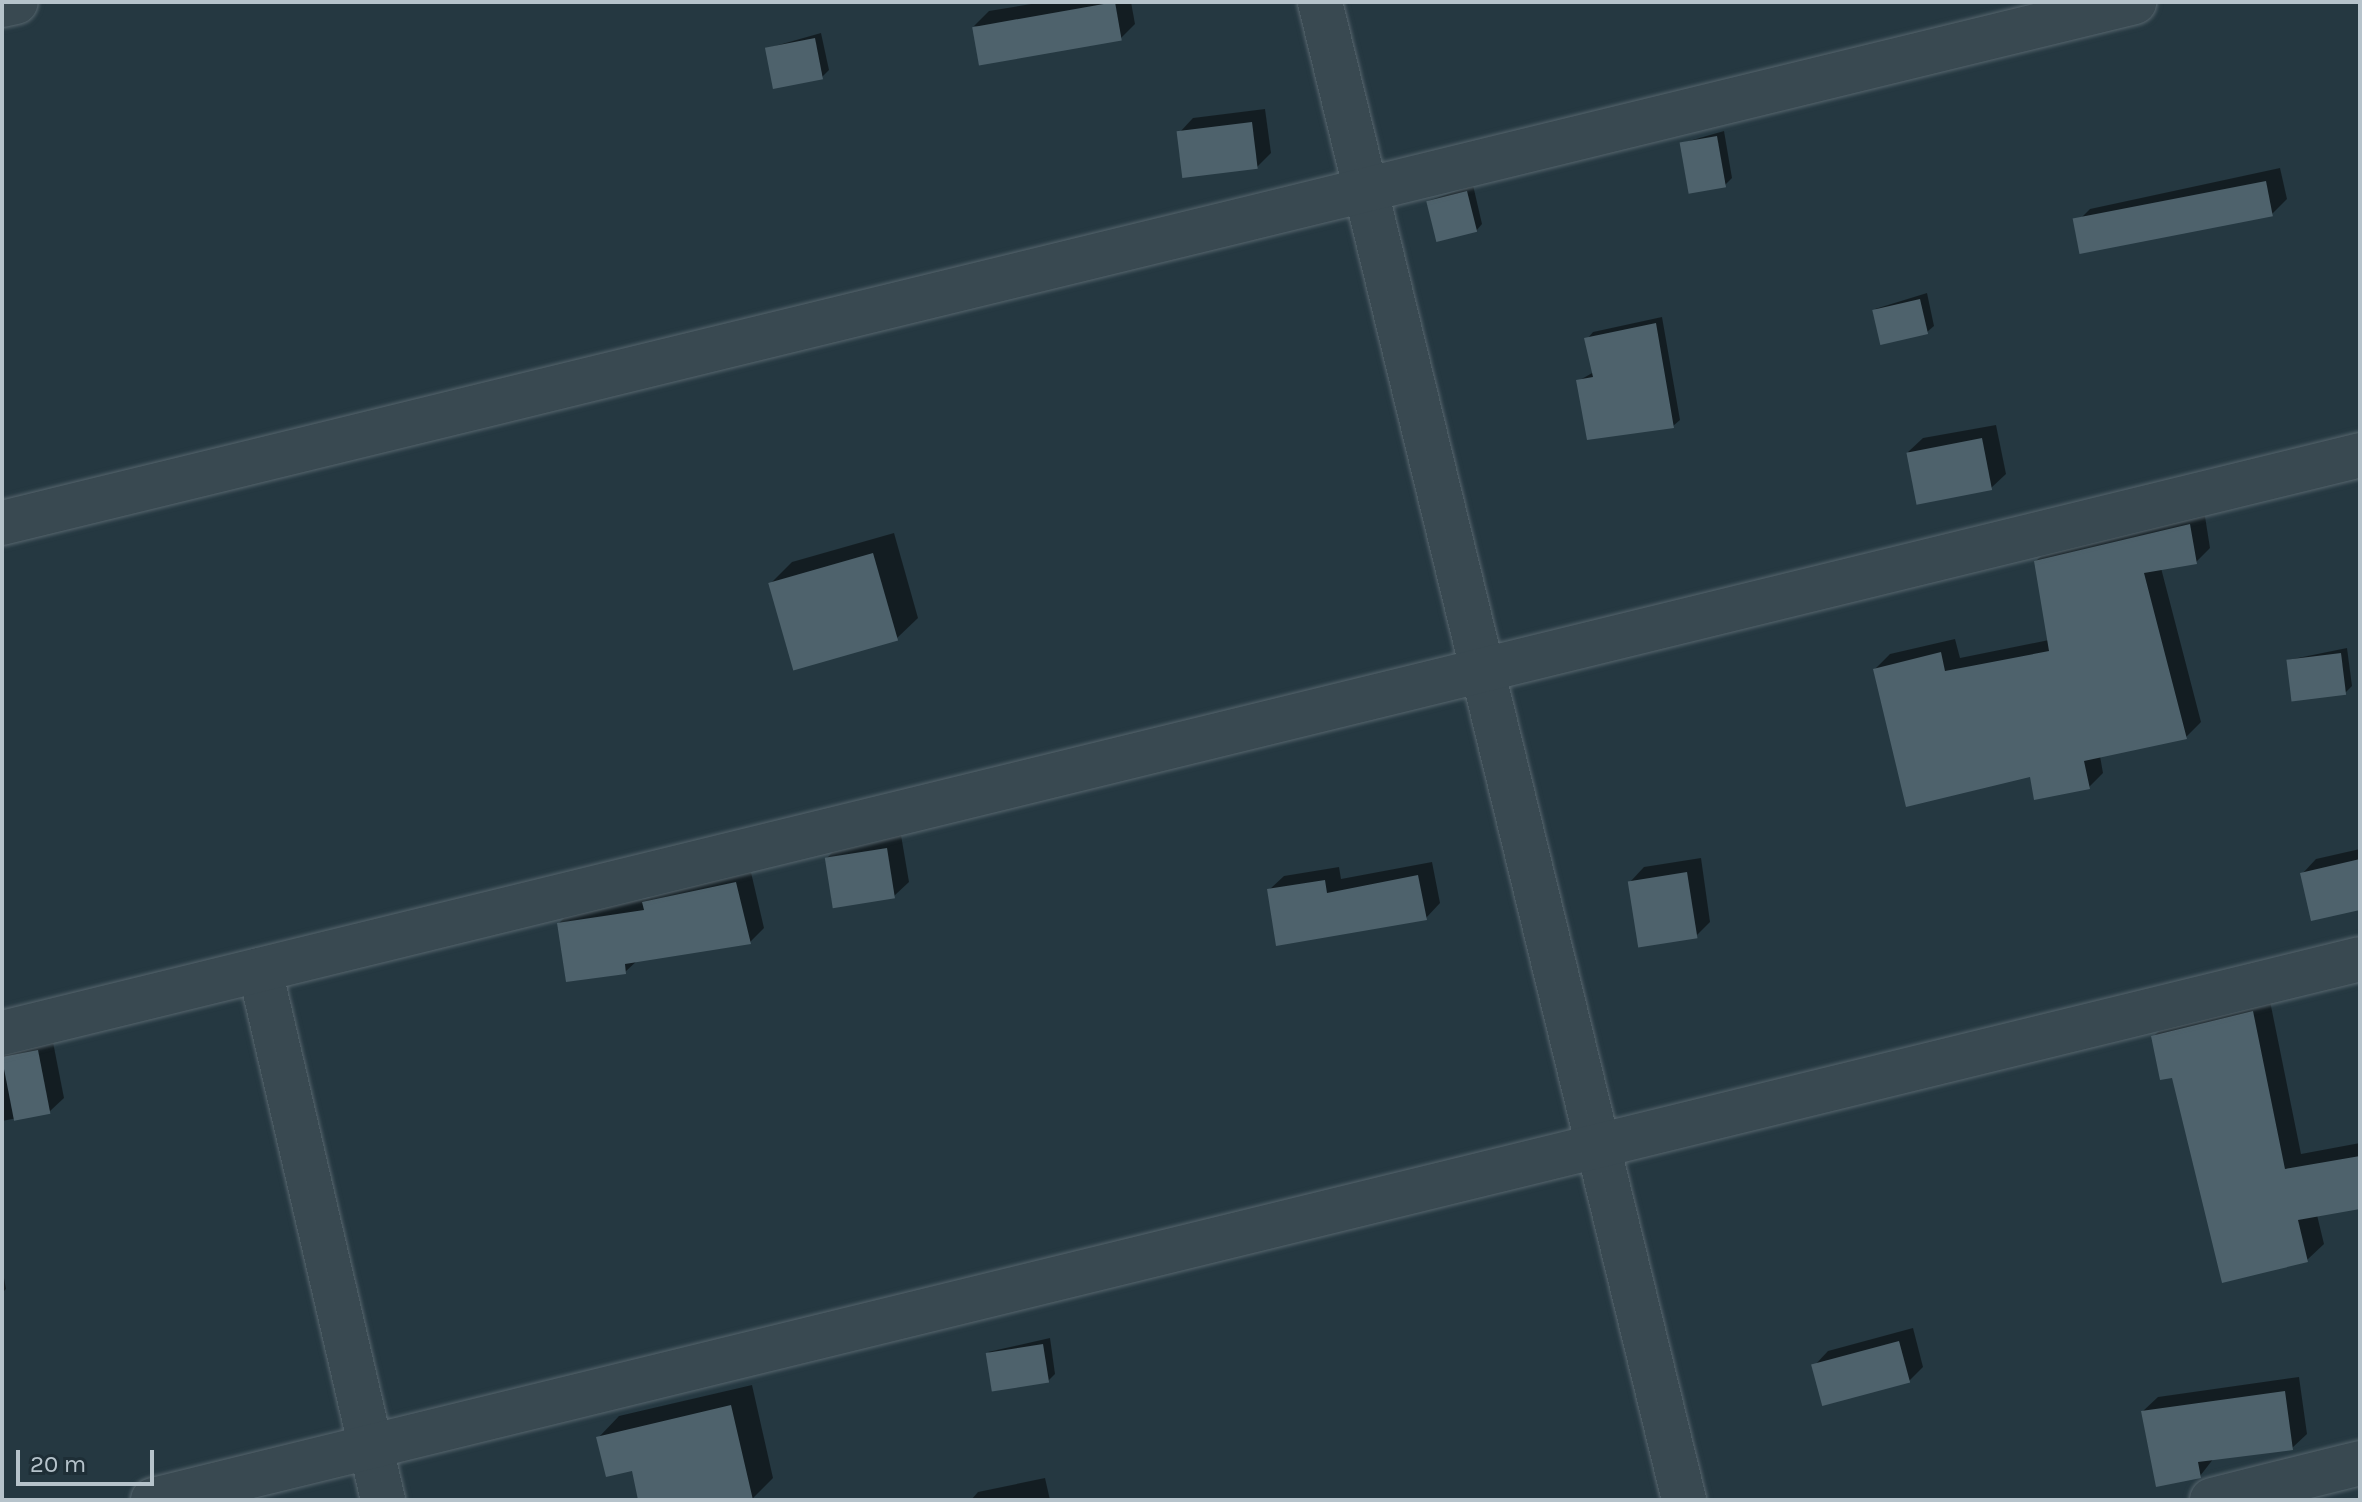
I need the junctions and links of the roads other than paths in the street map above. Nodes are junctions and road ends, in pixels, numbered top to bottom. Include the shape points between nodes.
1 (16, 2) edge
2 (1320, 2) edge
3 (2134, 2) edge
4 (2, 5) edge
5 (1366, 190) junction
6 (2360, 455) edge
7 (2, 523) edge
8 (1483, 670) junction
9 (2360, 959) edge
10 (260, 970) junction
11 (2, 1033) edge
12 (1598, 1146) junction
13 (371, 1447) junction
14 (2360, 1463) edge
15 (153, 1500) edge
16 (383, 1500) edge
17 (1684, 1500) edge
18 (2212, 1500) edge

1 - 4 street
2 - 5 street
3 - 5 street
5 - 7 street
5 - 8 street
6 - 8 street
8 - 10 street
8 - 12 street
9 - 12 street
10 - 11 street
10 - 13 street
12 - 13 street
12 - 17 street
13 - 15 street
13 - 16 street
14 - 18 street

